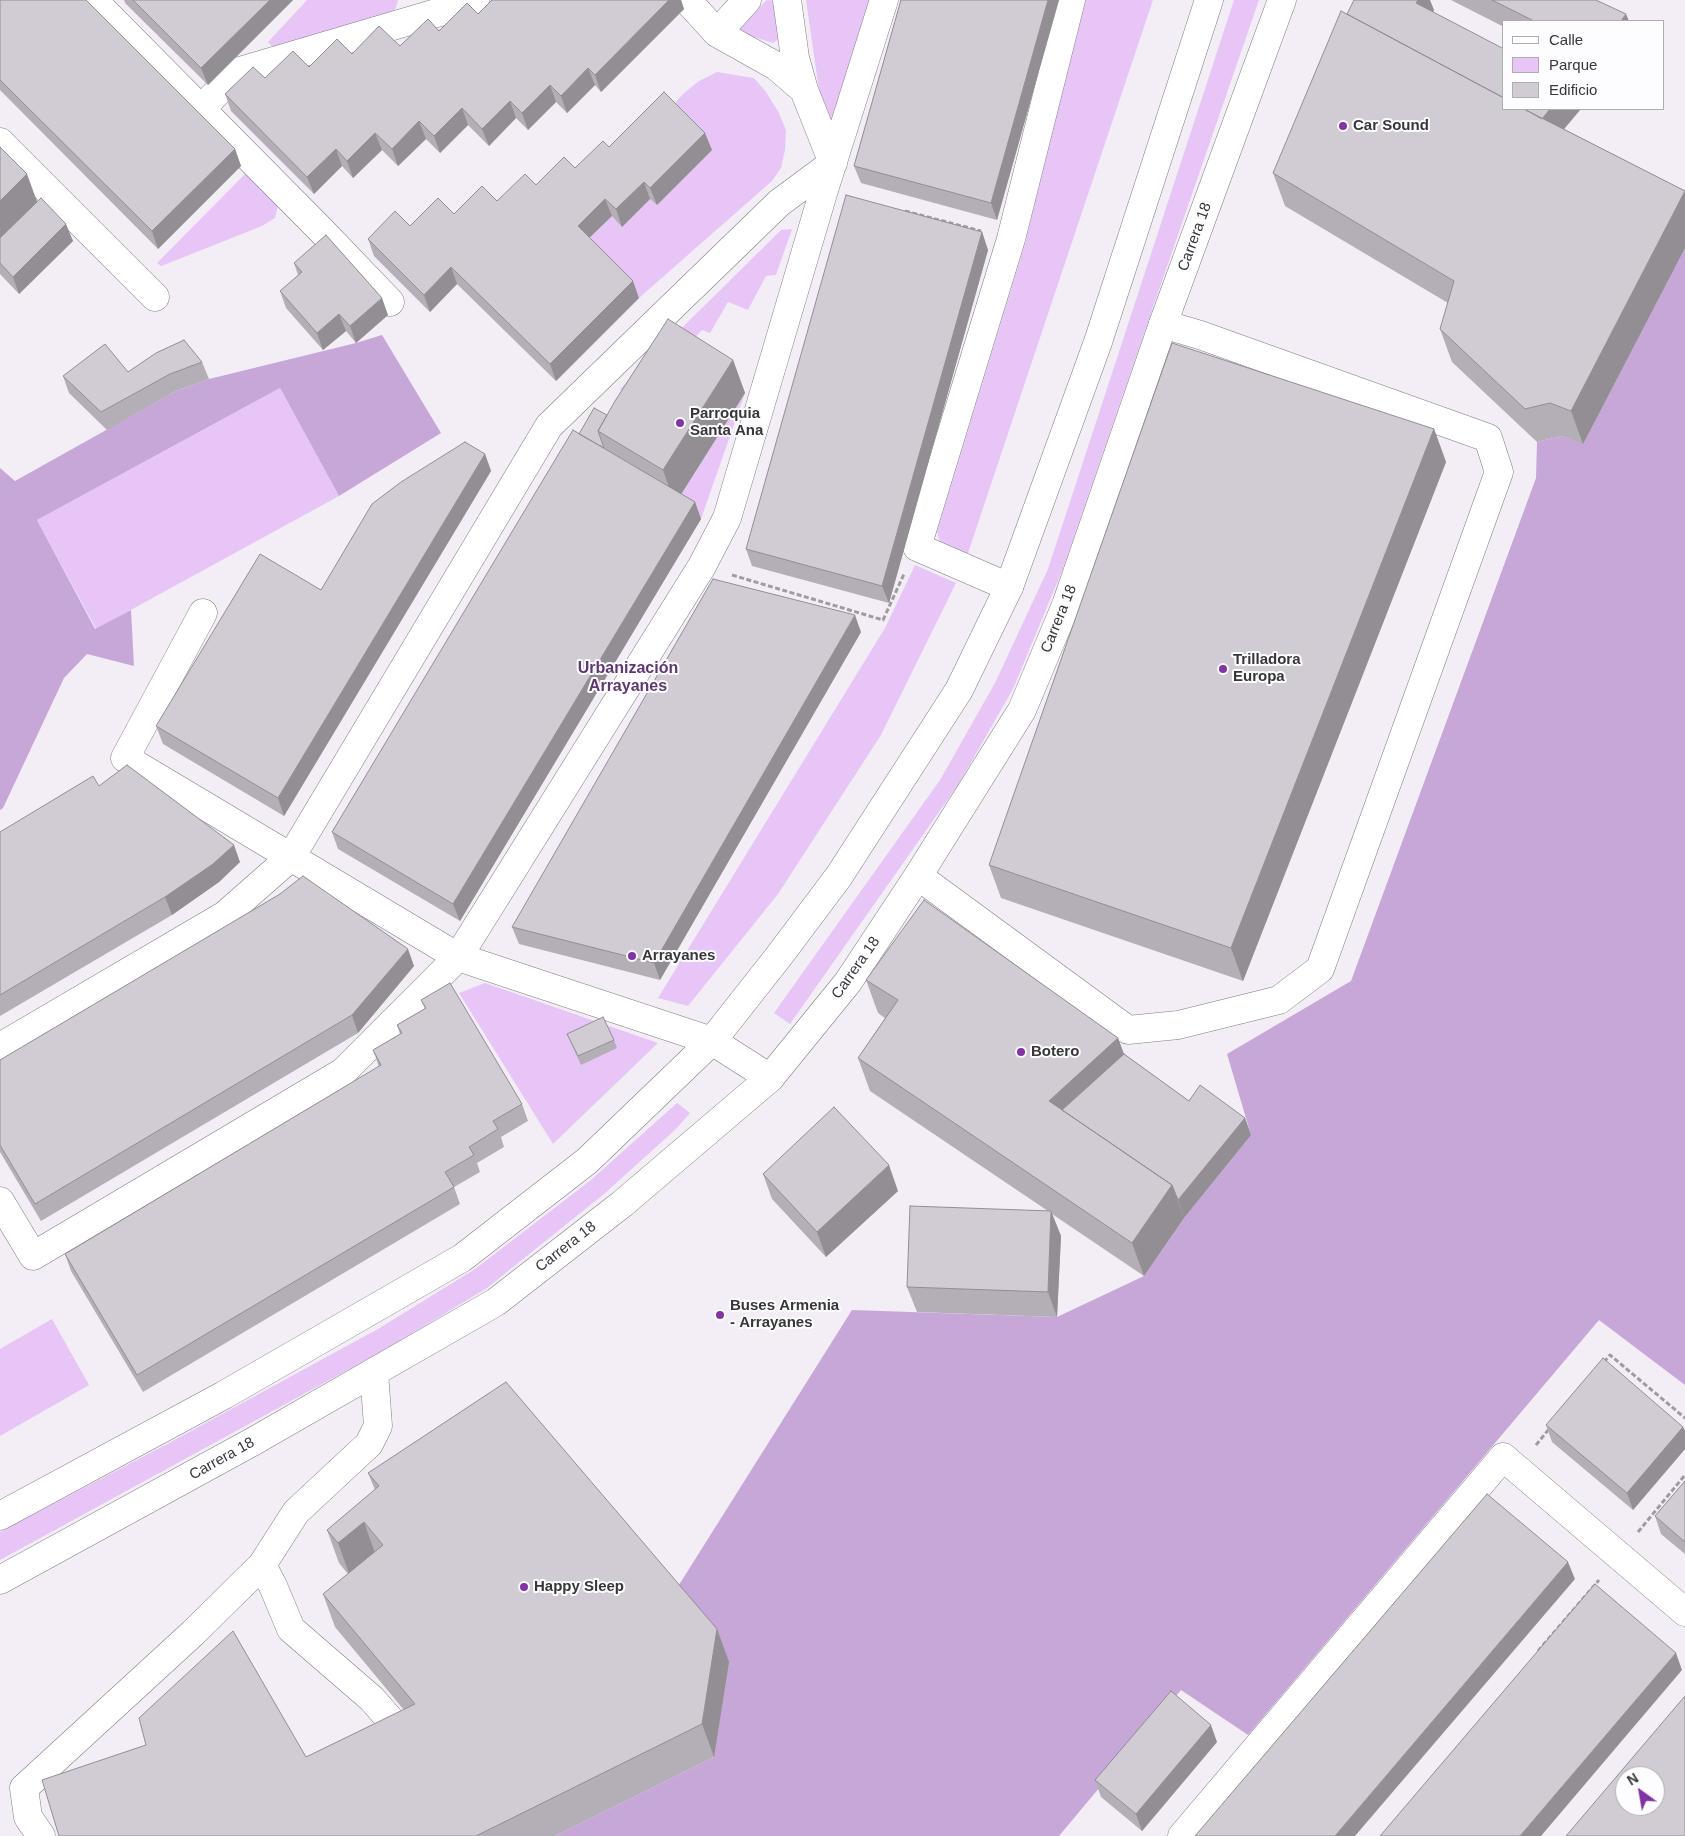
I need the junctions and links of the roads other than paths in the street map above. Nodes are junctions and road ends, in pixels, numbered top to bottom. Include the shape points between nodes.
1 (475, 0) edge
2 (687, 0) edge
3 (747, 0) edge
4 (787, 0) edge
5 (884, 0) edge
6 (1071, 0) edge
7 (1209, 0) edge
8 (1282, 0) edge
9 (99, 2) edge
10 (419, 7) edge
11 (717, 33) junction
12 (804, 90) junction
13 (201, 109) junction
14 (0, 142) edge
15 (833, 163) junction
16 (154, 297) dead end
17 (390, 302) dead end
18 (1163, 324) junction
19 (1009, 586) junction
20 (203, 613) dead end
21 (291, 857) junction
22 (918, 876) junction
23 (458, 957) junction
24 (712, 1041) junction
25 (0, 1047) edge
26 (770, 1078) junction
27 (0, 1201) edge
28 (374, 1372) junction
29 (0, 1516) edge
30 (262, 1565) junction
31 (0, 1580) edge
32 (1685, 1612) edge
33 (412, 1745) edge
34 (41, 1836) edge
35 (1182, 1836) edge

1 - 10 street
2 - 11 street
3 - 11 street
4 - 12 street via 795,58
5 - 15 street
6 - 19 street via 1011,239 917,547
7 - 19 street via 1098,342
8 - 18 street, Carrera 18
9 - 13 street
10 - 13 street via 237,72
11 - 12 street via 776,66
12 - 15 street
13 - 17 street
14 - 16 street
15 - 21 street via 779,204 549,426
15 - 23 street via 727,518 702,566
18 - 22 street, Carrera 18 via 1066,606 1022,710
18 - 22 street via 1488,438 1499,472 1320,968 1279,1000 1178,1025 1128,1030
19 - 24 street via 959,690 839,876
20 - 21 street via 124,758
21 - 23 street
21 - 25 street via 225,915
22 - 26 street, Carrera 18 via 848,982
23 - 24 street
23 - 27 street via 343,1072 32,1256
24 - 26 street
24 - 29 street via 588,1161 462,1258 224,1395
26 - 28 street, Carrera 18 via 622,1204 496,1302
28 - 30 street via 378,1426 369,1444 296,1512
28 - 31 street, Carrera 18
30 - 33 street via 291,1629 372,1699
30 - 34 street via 24,1788 28,1817
32 - 35 street via 1503,1457

